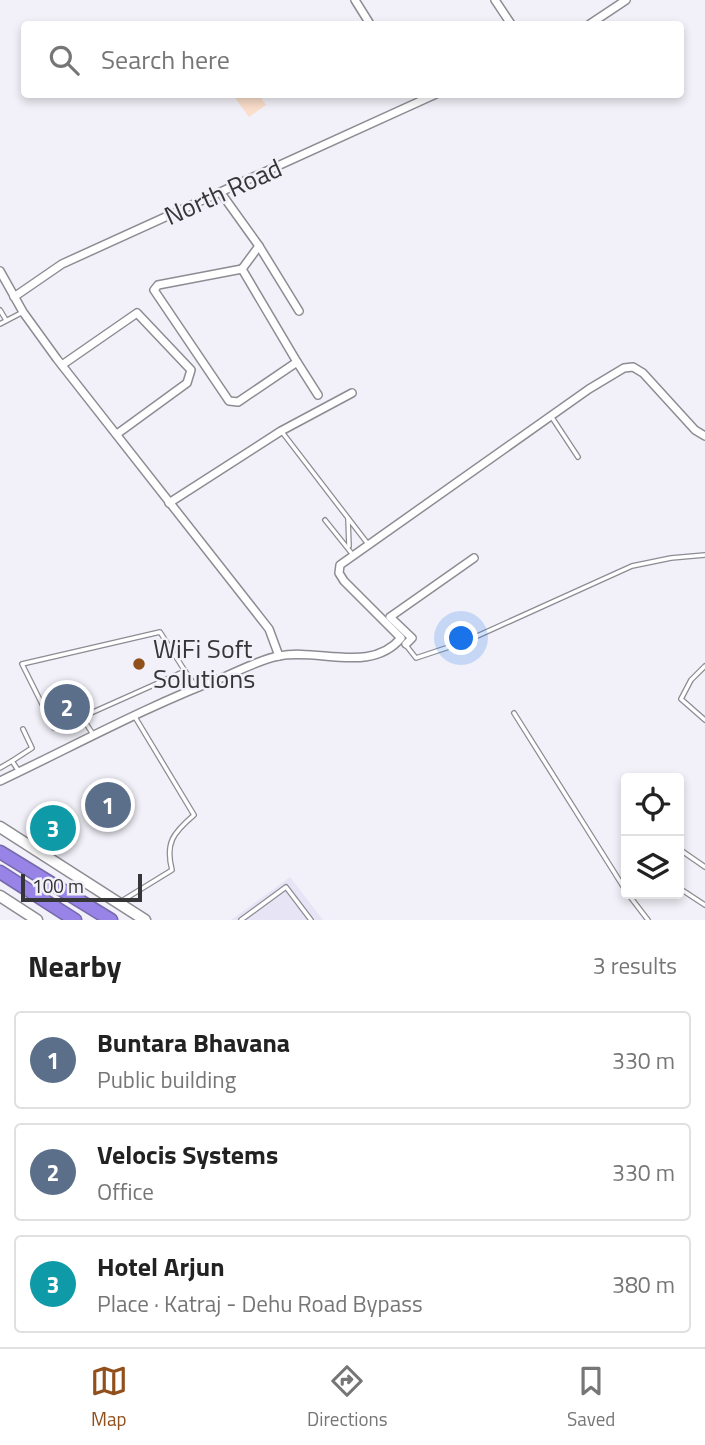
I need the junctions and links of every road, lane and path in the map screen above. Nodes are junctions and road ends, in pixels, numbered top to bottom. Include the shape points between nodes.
1 (355, 0) edge
2 (495, 0) edge
3 (626, 0) edge
4 (368, 21) edge
5 (509, 21) edge
6 (594, 21) edge
7 (414, 98) edge
8 (426, 98) edge
9 (417, 102) junction
10 (221, 193) junction
11 (259, 246) junction
12 (242, 269) junction
13 (0, 271) edge
14 (14, 297) junction
15 (0, 310) edge
16 (299, 311) dead end
17 (23, 312) junction
18 (6, 321) junction
19 (0, 324) edge
20 (296, 362) junction
21 (62, 365) junction
22 (352, 393) dead end
23 (318, 395) dead end
24 (551, 416) junction
25 (281, 431) junction
26 (117, 434) junction
27 (705, 436) edge
28 (578, 457) dead end
29 (169, 503) junction
30 (348, 518) junction
31 (325, 520) dead end
32 (368, 544) junction
33 (351, 552) junction
34 (705, 555) edge
35 (474, 558) dead end
36 (403, 641) junction
37 (279, 656) junction
38 (705, 666) edge
39 (186, 671) junction
40 (196, 687) junction
41 (79, 711) dead end
42 (513, 713) dead end
43 (82, 717) junction
44 (135, 717) junction
45 (705, 720) edge
46 (23, 729) dead end
47 (94, 736) junction
48 (12, 761) junction
49 (0, 768) edge
50 (19, 772) junction
51 (0, 781) edge
52 (0, 827) edge
53 (0, 852) edge
54 (684, 852) edge
55 (705, 867) edge
56 (0, 872) edge
57 (621, 883) edge
58 (684, 891) edge
59 (0, 896) edge
60 (632, 899) edge
61 (118, 903) junction
62 (705, 905) edge
63 (37, 920) edge
64 (75, 920) edge
65 (111, 920) edge
66 (145, 920) edge
67 (241, 920) edge
68 (310, 920) edge
69 (648, 920) edge

1 - 4 street
2 - 5 street
3 - 6 street
7 - 9 street
8 - 9 street, North Road
9 - 10 street, North Road
10 - 11 street
10 - 14 street, North Road via 62,264
11 - 12 street
11 - 16 street
12 - 20 street
12 - 20 street via 158,285 154,290 234,404
13 - 14 street
14 - 17 street
15 - 18 lane
17 - 18 lane
17 - 21 street
18 - 19 lane
20 - 23 street
21 - 26 street
21 - 26 street via 137,313 191,370 187,383
22 - 25 street
24 - 27 street via 612,375 633,367
24 - 28 lane
24 - 32 street
25 - 29 street
25 - 30 lane
26 - 29 street
29 - 37 street via 269,629
30 - 32 lane
30 - 33 lane
31 - 33 lane
32 - 33 street
33 - 36 street via 339,573
34 - 36 lane via 632,566 464,642 416,658
35 - 36 street via 390,617 412,638
36 - 37 street via 377,655
37 - 40 street
38 - 45 lane via 681,699
39 - 40 lane
39 - 43 lane
39 - 43 lane via 160,632 22,664 54,728
40 - 44 street
41 - 43 lane
42 - 57 lane
43 - 47 lane
44 - 47 street
44 - 61 lane via 194,815 177,829 167,852 172,870
46 - 48 lane via 32,748
47 - 50 street
48 - 49 lane
48 - 50 lane
50 - 51 street
52 - 61 street
53 - 65 highway
54 - 55 lane
56 - 64 highway
58 - 62 lane
59 - 63 street
60 - 69 lane
61 - 66 street
67 - 68 lane via 288,887

